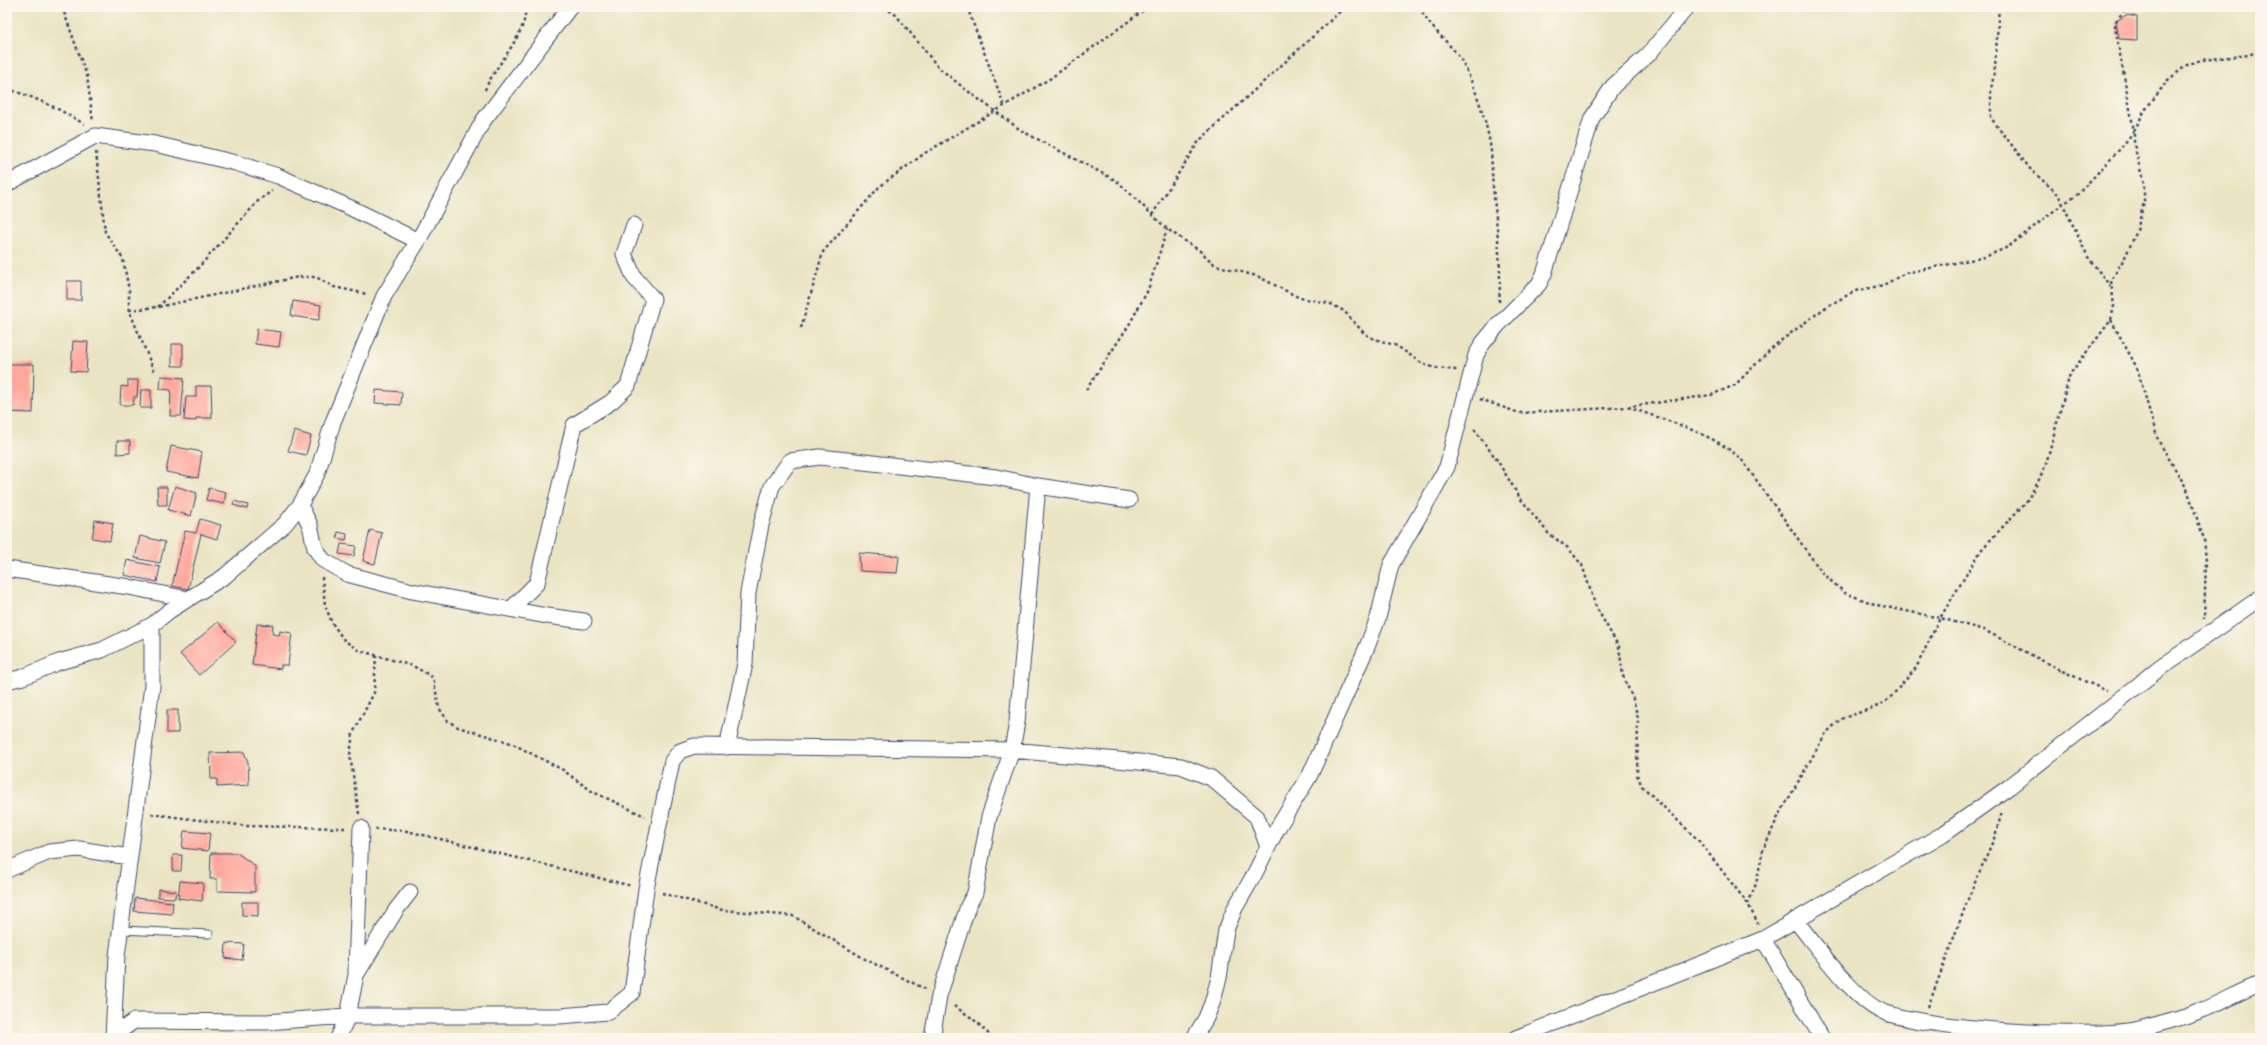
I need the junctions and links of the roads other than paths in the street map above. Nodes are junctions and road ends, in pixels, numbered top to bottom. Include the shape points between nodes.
1 (570, 7) edge
2 (1686, 7) edge
3 (7, 184) edge
4 (634, 226) dead end
5 (418, 241) junction
6 (1038, 486) junction
7 (1129, 500) dead end
8 (300, 506) junction
9 (7, 569) edge
10 (2260, 598) edge
11 (188, 599) junction
12 (511, 609) junction
13 (584, 621) dead end
14 (152, 625) junction
15 (7, 681) edge
16 (727, 747) junction
17 (1012, 750) junction
18 (361, 828) road end
19 (1268, 847) junction
20 (129, 857) junction
21 (7, 870) edge
22 (410, 892) dead end
23 (1795, 920) junction
24 (121, 930) junction
25 (209, 934) dead end
26 (1763, 939) junction
27 (356, 975) junction
28 (2260, 984) edge
29 (348, 1016) junction
30 (113, 1037) edge
31 (338, 1038) edge
32 (932, 1038) edge
33 (1194, 1038) edge
34 (1516, 1038) edge
35 (1822, 1038) edge

1 - 5 street via 483,121
2 - 19 street via 1648,55 1613,86 1592,118 1544,274 1539,284 1497,326 1476,355 1447,467 1391,565 1378,618 1324,744 1310,775
3 - 5 street via 94,133 236,163 289,181
4 - 12 street via 624,254 634,277 653,299 628,386 611,402 574,425 537,583
5 - 8 street via 384,296 333,422 317,474
6 - 7 street
6 - 16 street via 996,477 820,457 790,461 772,486 761,526 748,593 746,664
6 - 17 street via 1017,722
8 - 11 street via 285,524 225,576
8 - 12 street via 310,525 315,548 323,560 347,574 412,590
9 - 11 street via 129,587
10 - 23 street via 2205,635 2009,787 1943,834
11 - 14 street via 158,618
12 - 13 street
14 - 15 street via 102,650
14 - 20 street via 152,686
16 - 17 street
16 - 29 street via 694,746 680,750 672,761 646,889 632,993 608,1012 560,1016
17 - 19 street via 1181,766 1211,778 1258,817
17 - 32 street via 989,817 975,892 968,906 939,996
18 - 27 street
19 - 33 street via 1230,920 1212,1003
20 - 21 street via 80,849 49,852
20 - 24 street
22 - 27 street
23 - 26 street
23 - 28 street via 1849,986 1877,1009 1922,1022 2052,1032 2097,1033 2136,1030 2204,1009
24 - 25 lane
24 - 30 street via 117,956
26 - 34 street
26 - 35 street
27 - 29 street
29 - 30 street via 266,1022 134,1021
29 - 31 street

